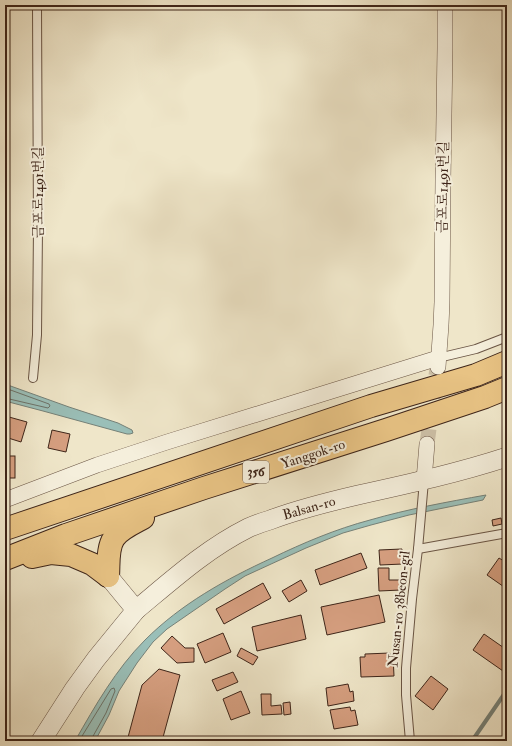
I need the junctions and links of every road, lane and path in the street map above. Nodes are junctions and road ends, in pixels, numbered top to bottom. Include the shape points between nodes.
1 (37, 5) edge
2 (444, 5) edge
3 (507, 337) edge
4 (507, 362) edge
5 (438, 363) junction
6 (32, 378) dead end
7 (507, 388) edge
8 (427, 444) tunnel mouth
9 (507, 457) edge
10 (424, 480) junction
11 (204, 488) junction
12 (5, 500) edge
13 (5, 529) edge
14 (507, 533) edge
15 (418, 549) junction
16 (5, 560) edge
17 (108, 576) junction
18 (136, 610) junction
19 (41, 741) edge
20 (410, 741) edge

1 - 6 lane, 금포로1491번길 via 37,328
2 - 5 street, 금포로1491번길 via 442,302
3 - 5 lane
4 - 13 highway, Yanggok-ro / 356 via 476,375 371,406
5 - 12 street via 355,383 146,449
7 - 11 highway, Yanggok-ro / 356
8 - 10 street
9 - 10 street, Balsan-ro
10 - 15 lane, Nusan-ro 38beon-gil
10 - 18 street, Balsan-ro via 319,504 249,527 208,551
11 - 16 highway, Yanggok-ro / 356 via 66,535
11 - 17 highway via 121,530 109,549
14 - 15 lane
15 - 20 lane, Nusan-ro 38beon-gil via 406,668
16 - 17 highway via 51,553 71,555 92,564
17 - 18 street
18 - 19 street, Balsan-ro via 96,659

